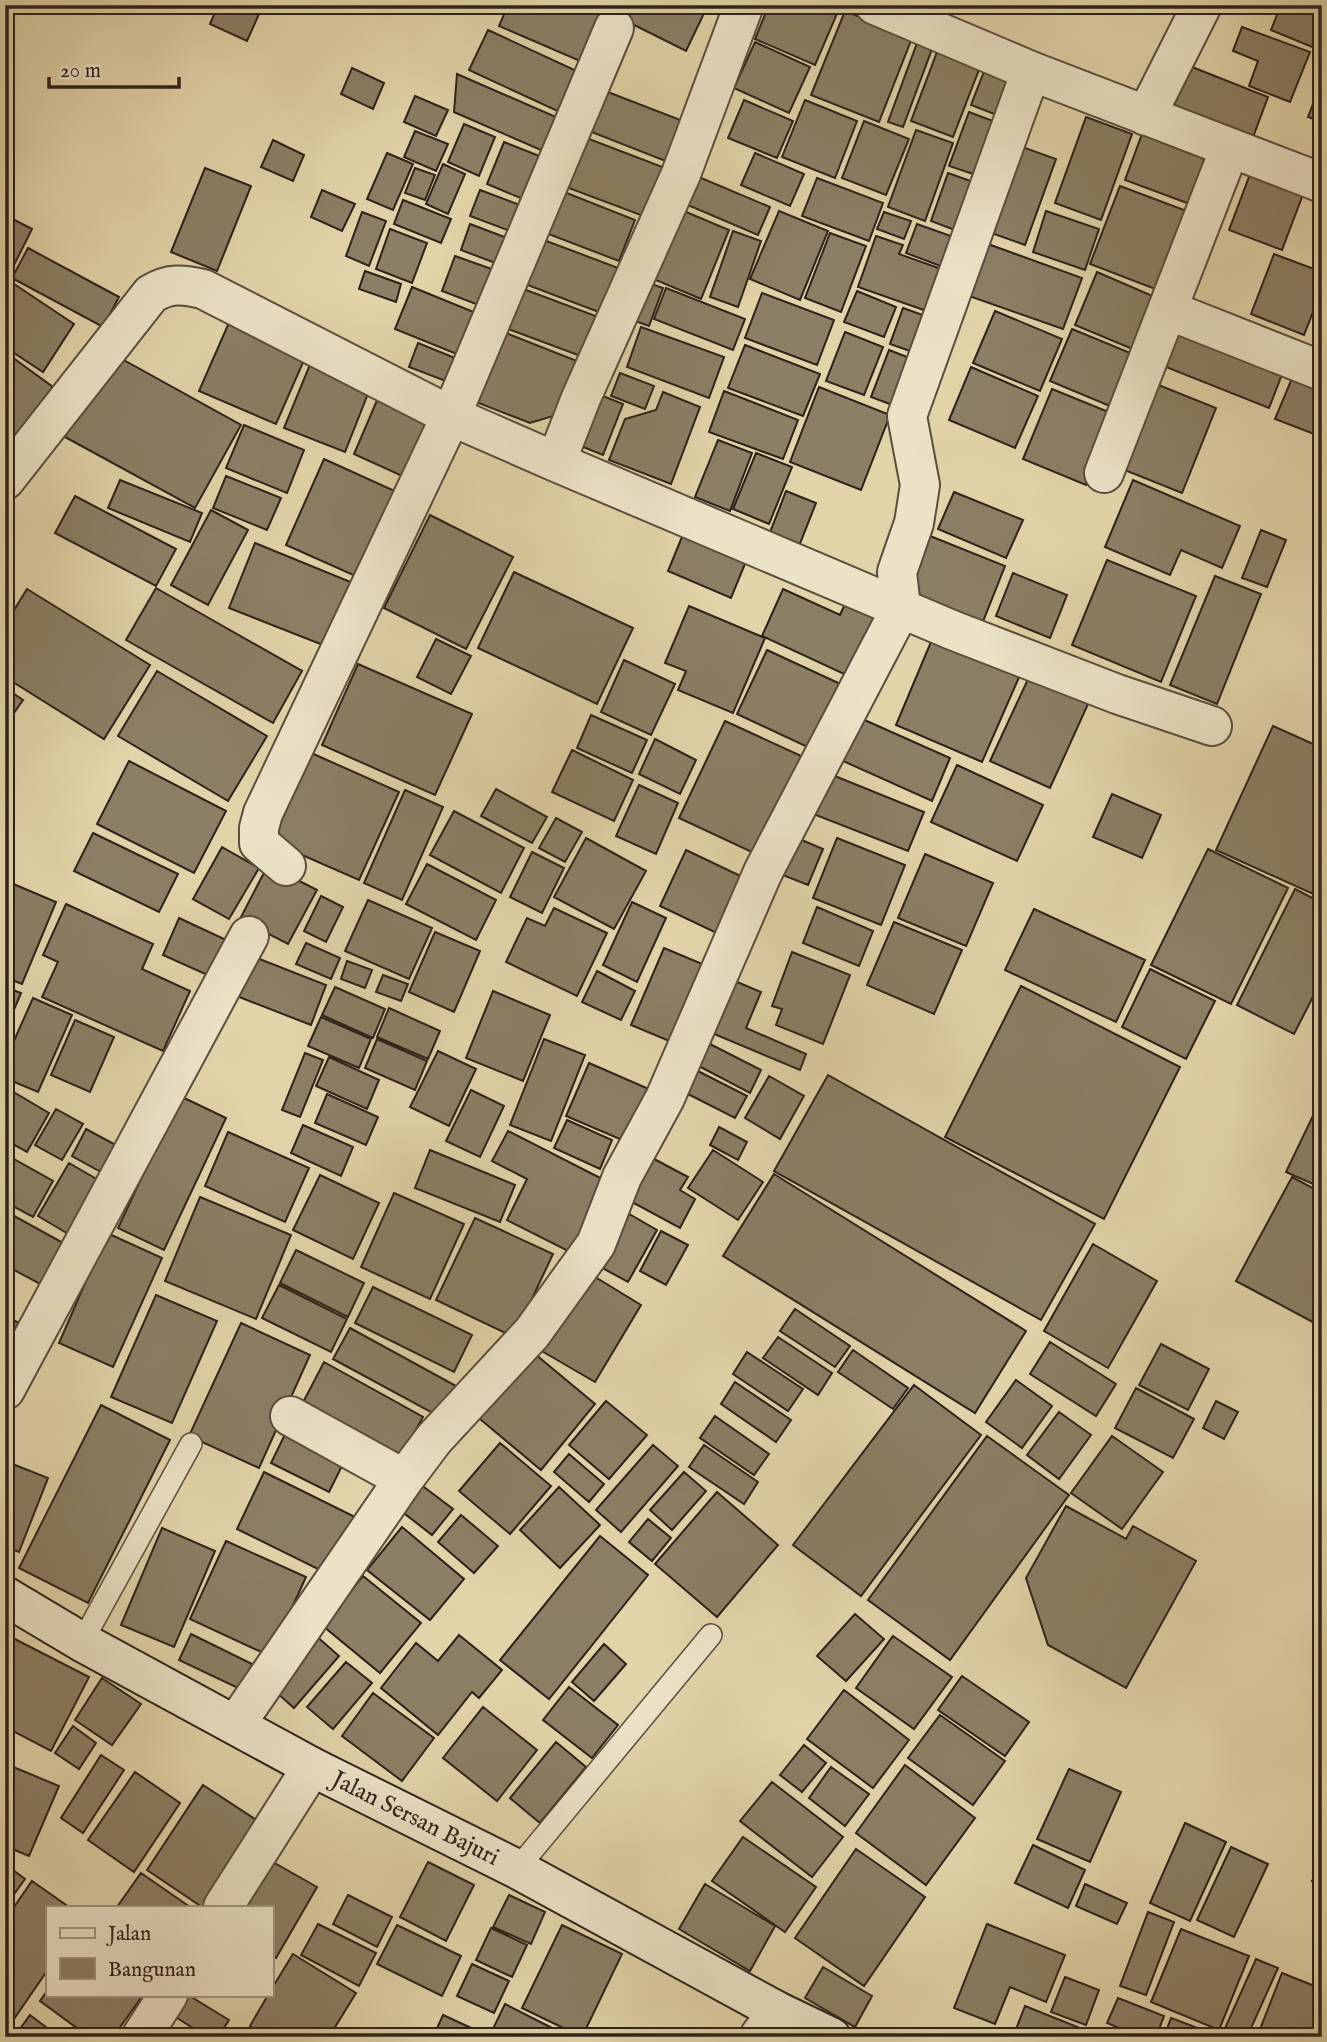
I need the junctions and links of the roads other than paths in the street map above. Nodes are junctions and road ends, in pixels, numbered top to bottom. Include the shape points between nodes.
1 (744, 5) edge
2 (875, 5) edge
3 (1202, 5) edge
4 (614, 28) dead end
5 (1031, 71) junction
6 (1146, 116) junction
7 (1230, 148) junction
8 (1322, 183) edge
9 (1168, 310) junction
10 (1322, 371) edge
11 (451, 415) junction
12 (556, 463) junction
13 (1104, 473) dead end
14 (5, 480) edge
15 (901, 608) junction
16 (1212, 726) dead end
17 (286, 866) dead end
18 (249, 936) dead end
19 (5, 1390) edge
20 (290, 1416) dead end
21 (191, 1444) dead end
22 (404, 1479) junction
23 (5, 1596) edge
24 (711, 1635) dead end
25 (82, 1642) junction
26 (236, 1724) junction
27 (312, 1766) junction
28 (517, 1870) junction
29 (224, 1906) edge
30 (168, 1996) edge
31 (768, 2024) edge
32 (141, 2037) edge
33 (831, 2037) edge

1 - 12 street via 681,174
2 - 5 street
3 - 6 street
4 - 11 street
5 - 6 street
5 - 15 street via 907,416 920,485 914,523 897,572
6 - 7 street
7 - 8 street
7 - 9 street
9 - 10 street
9 - 13 street
11 - 12 street
11 - 14 street via 203,289 181,283 150,294
11 - 17 street via 263,813 259,843
12 - 15 street
15 - 16 street via 1091,684
15 - 22 street via 763,872 665,1098 622,1177 596,1244 532,1333 434,1439
18 - 19 street
20 - 22 street
21 - 25 lane
22 - 26 street
23 - 25 street, Jalan Sersan Bajuri
24 - 28 lane
25 - 26 street, Jalan Sersan Bajuri
26 - 27 street, Jalan Sersan Bajuri
27 - 28 street, Jalan Sersan Bajuri
27 - 29 street
28 - 31 street, Jalan Sersan Bajuri
30 - 32 street
31 - 33 street, Jalan Sersan Bajuri

